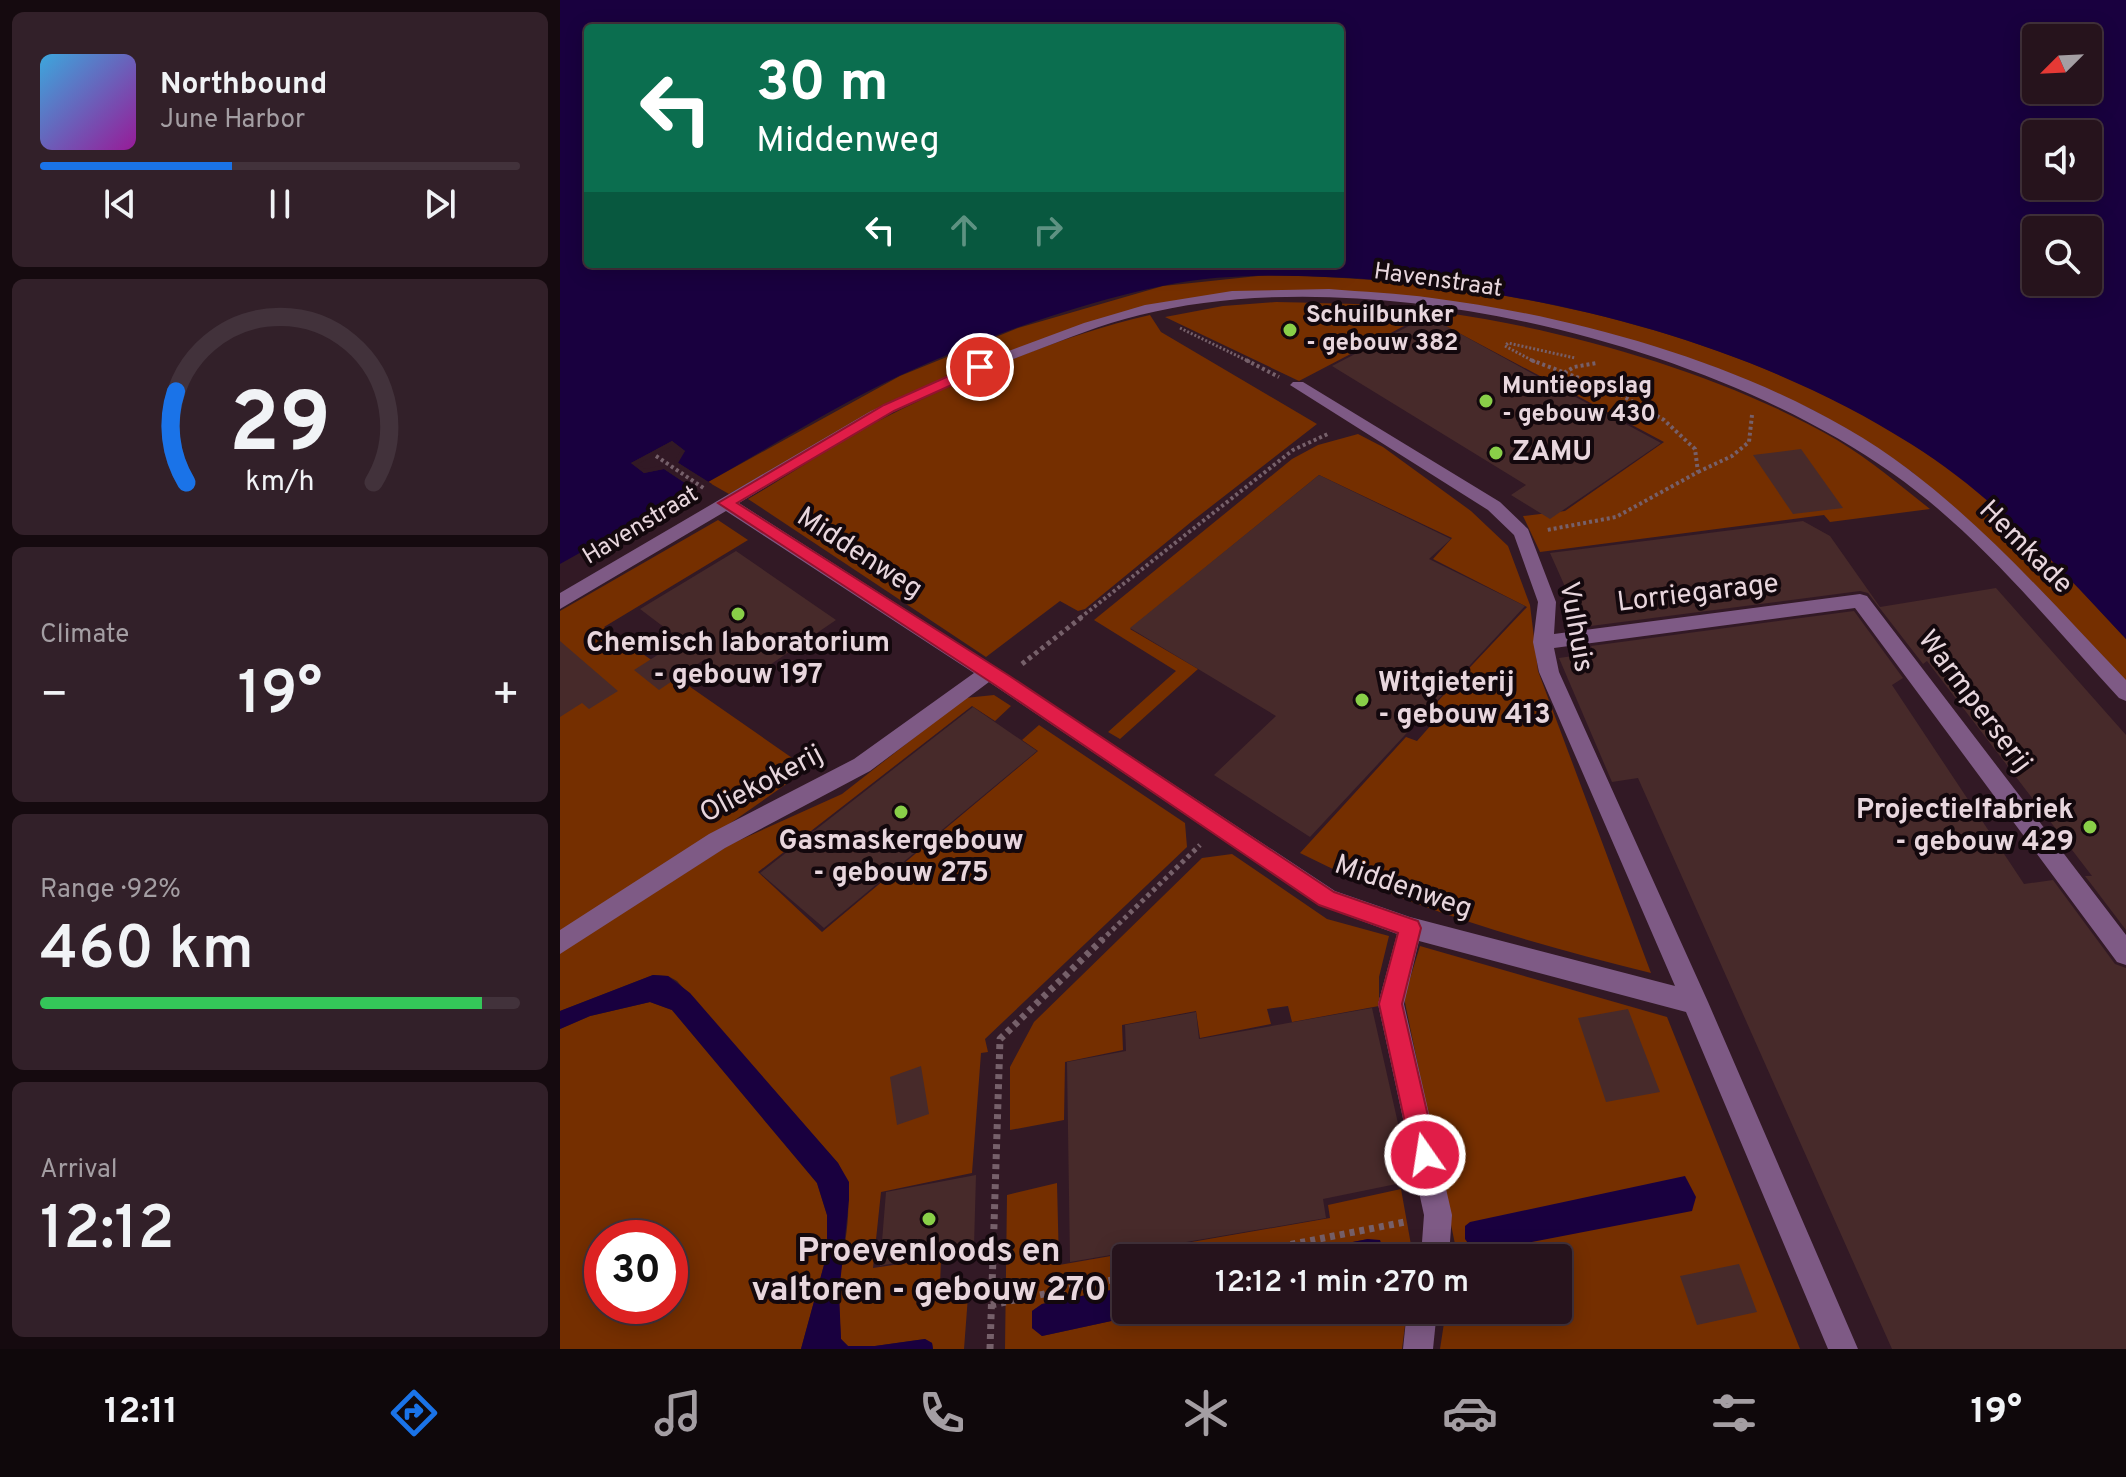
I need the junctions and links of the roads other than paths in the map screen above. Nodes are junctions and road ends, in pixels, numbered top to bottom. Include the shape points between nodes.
1 (1298, 385) road end
2 (1875, 453) joint
3 (726, 503) junction
4 (1860, 601) joint
5 (560, 602) edge
6 (1543, 642) junction
7 (995, 677) junction
8 (2126, 693) edge
9 (1410, 928) junction
10 (560, 943) edge
11 (2126, 954) edge
12 (1695, 1002) junction
13 (1435, 1244) edge
14 (1421, 1324) edge
15 (1418, 1349) edge
16 (1843, 1349) edge

1 - 6 street, Vulhuis via 1494,506 1522,533 1547,602
2 - 3 street, Havenstraat via 1790,405 1652,351 1504,314 1405,299 1297,292 1205,298 1088,326 963,373 889,408
2 - 8 street, Hemkade via 1952,516
3 - 5 street, Havenstraat
3 - 7 street, Middenweg
4 - 6 street, Lorriegarage
4 - 11 street, Warmperserij
6 - 12 street, Vulhuis via 1549,672
7 - 9 street, Middenweg via 1327,898
7 - 10 street, Oliekokerij via 862,765 717,841
9 - 12 street, Middenweg
9 - 13 street via 1391,1004 1438,1215
12 - 16 street
14 - 15 street

